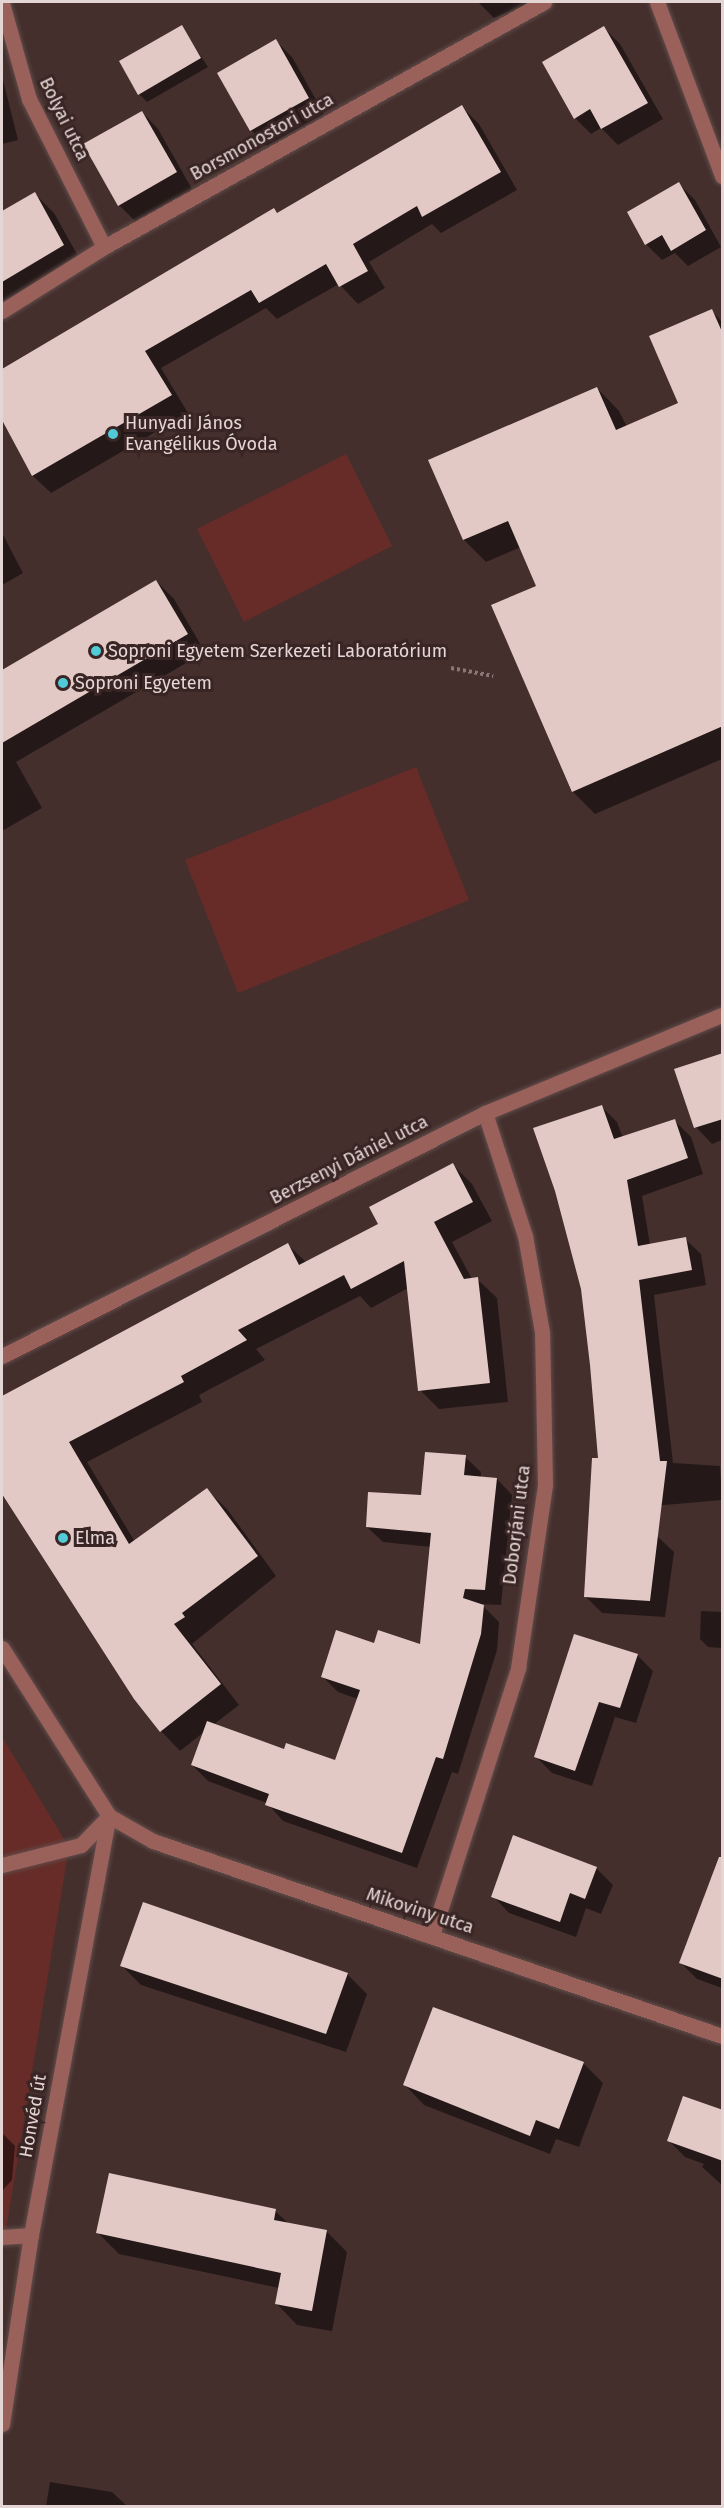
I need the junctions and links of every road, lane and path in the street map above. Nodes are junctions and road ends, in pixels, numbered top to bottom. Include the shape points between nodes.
1 (544, 2) edge
2 (657, 2) edge
3 (2, 3) edge
4 (723, 176) edge
5 (104, 247) junction
6 (2, 311) edge
7 (452, 668) dead end
8 (493, 676) dead end
9 (723, 1015) edge
10 (485, 1113) junction
11 (2, 1356) edge
12 (2, 1648) edge
13 (109, 1816) junction
14 (2, 1865) edge
15 (432, 1935) junction
16 (723, 2036) edge
17 (31, 2235) junction
18 (2, 2237) edge
19 (2, 2424) edge

1 - 5 street, Borsmonostori utca
2 - 4 street
3 - 5 street, Bolyai utca via 29,99
5 - 6 street, Borsmonostori utca
7 - 8 path
9 - 10 street, Berzsenyi Dániel utca
10 - 11 street, Berzsenyi Dániel utca
10 - 15 street, Doborjáni utca via 525,1236 542,1332 545,1485 518,1668
12 - 13 street
13 - 14 street via 81,1845
13 - 15 street, Mikoviny utca via 153,1840
13 - 17 street, Honvéd út
15 - 16 street, Mikoviny utca
17 - 18 street
17 - 19 street, Honvéd út

